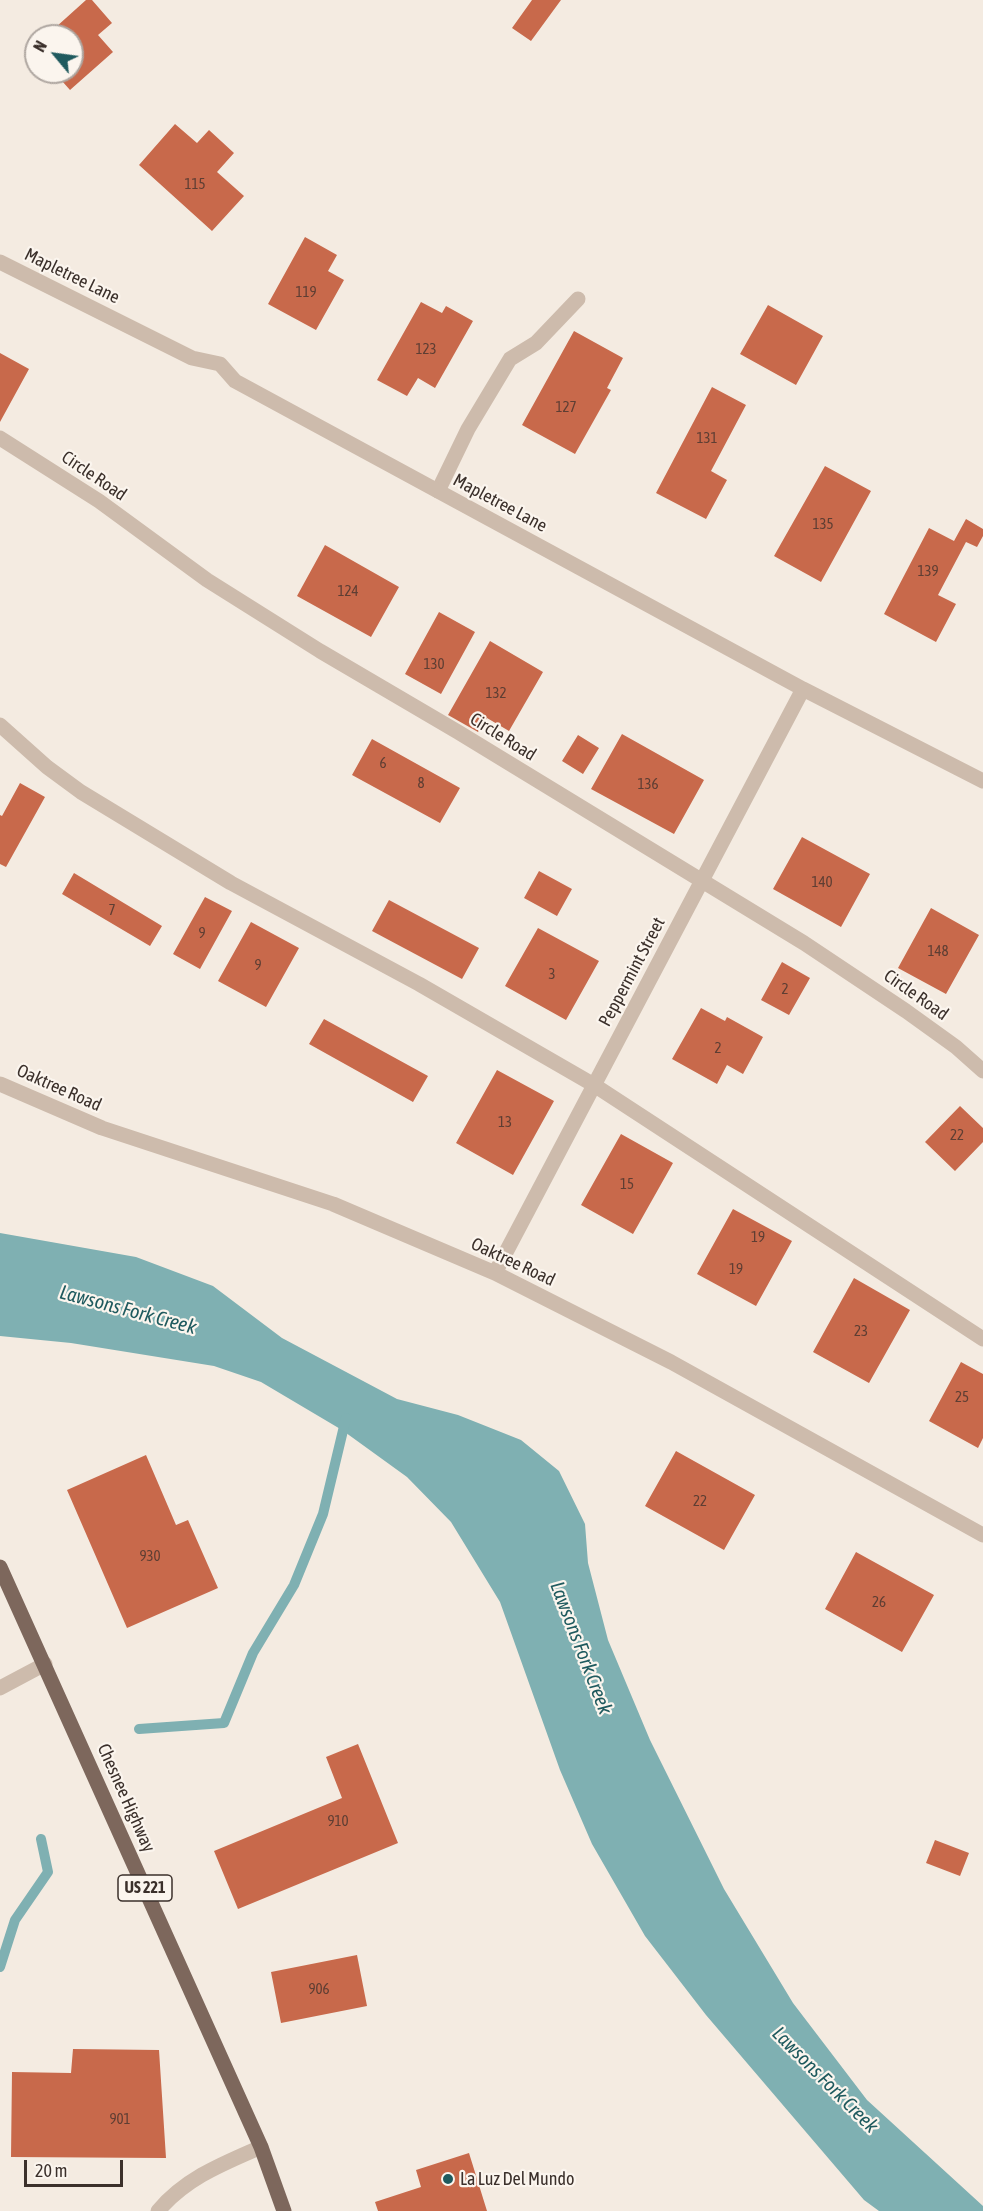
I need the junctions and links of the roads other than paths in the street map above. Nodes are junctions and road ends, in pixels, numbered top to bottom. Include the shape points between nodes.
1 (0, 262) edge
2 (578, 299) dead end
3 (0, 438) edge
4 (438, 491) junction
5 (803, 690) junction
6 (0, 725) edge
7 (983, 781) edge
8 (701, 882) junction
9 (983, 1071) edge
10 (0, 1084) edge
11 (594, 1085) junction
12 (495, 1273) junction
13 (983, 1339) edge
14 (983, 1535) edge
15 (0, 1567) edge
16 (45, 1664) junction
17 (0, 1688) edge
18 (261, 2147) junction
19 (158, 2211) edge
20 (284, 2211) edge

1 - 4 street, Mapletree Lane via 192,358 220,364 235,381
2 - 4 street via 536,343 510,359 468,429
3 - 8 street, Circle Road via 301,640
4 - 5 street, Mapletree Lane
5 - 7 street, Mapletree Lane
5 - 8 street, Peppermint Street
6 - 11 street via 47,767 91,798 231,883 419,984
8 - 9 street, Circle Road via 804,943 906,1011
8 - 11 street, Peppermint Street
10 - 12 street, Oaktree Road via 102,1128 333,1204
11 - 12 street, Peppermint Street
11 - 13 street
12 - 14 street, Oaktree Road via 671,1362
15 - 16 main road, Chesnee Highway / US 221
16 - 17 street
16 - 18 main road, Chesnee Highway / US 221
18 - 19 street via 190,2181
18 - 20 main road, Chesnee Highway / US 221

